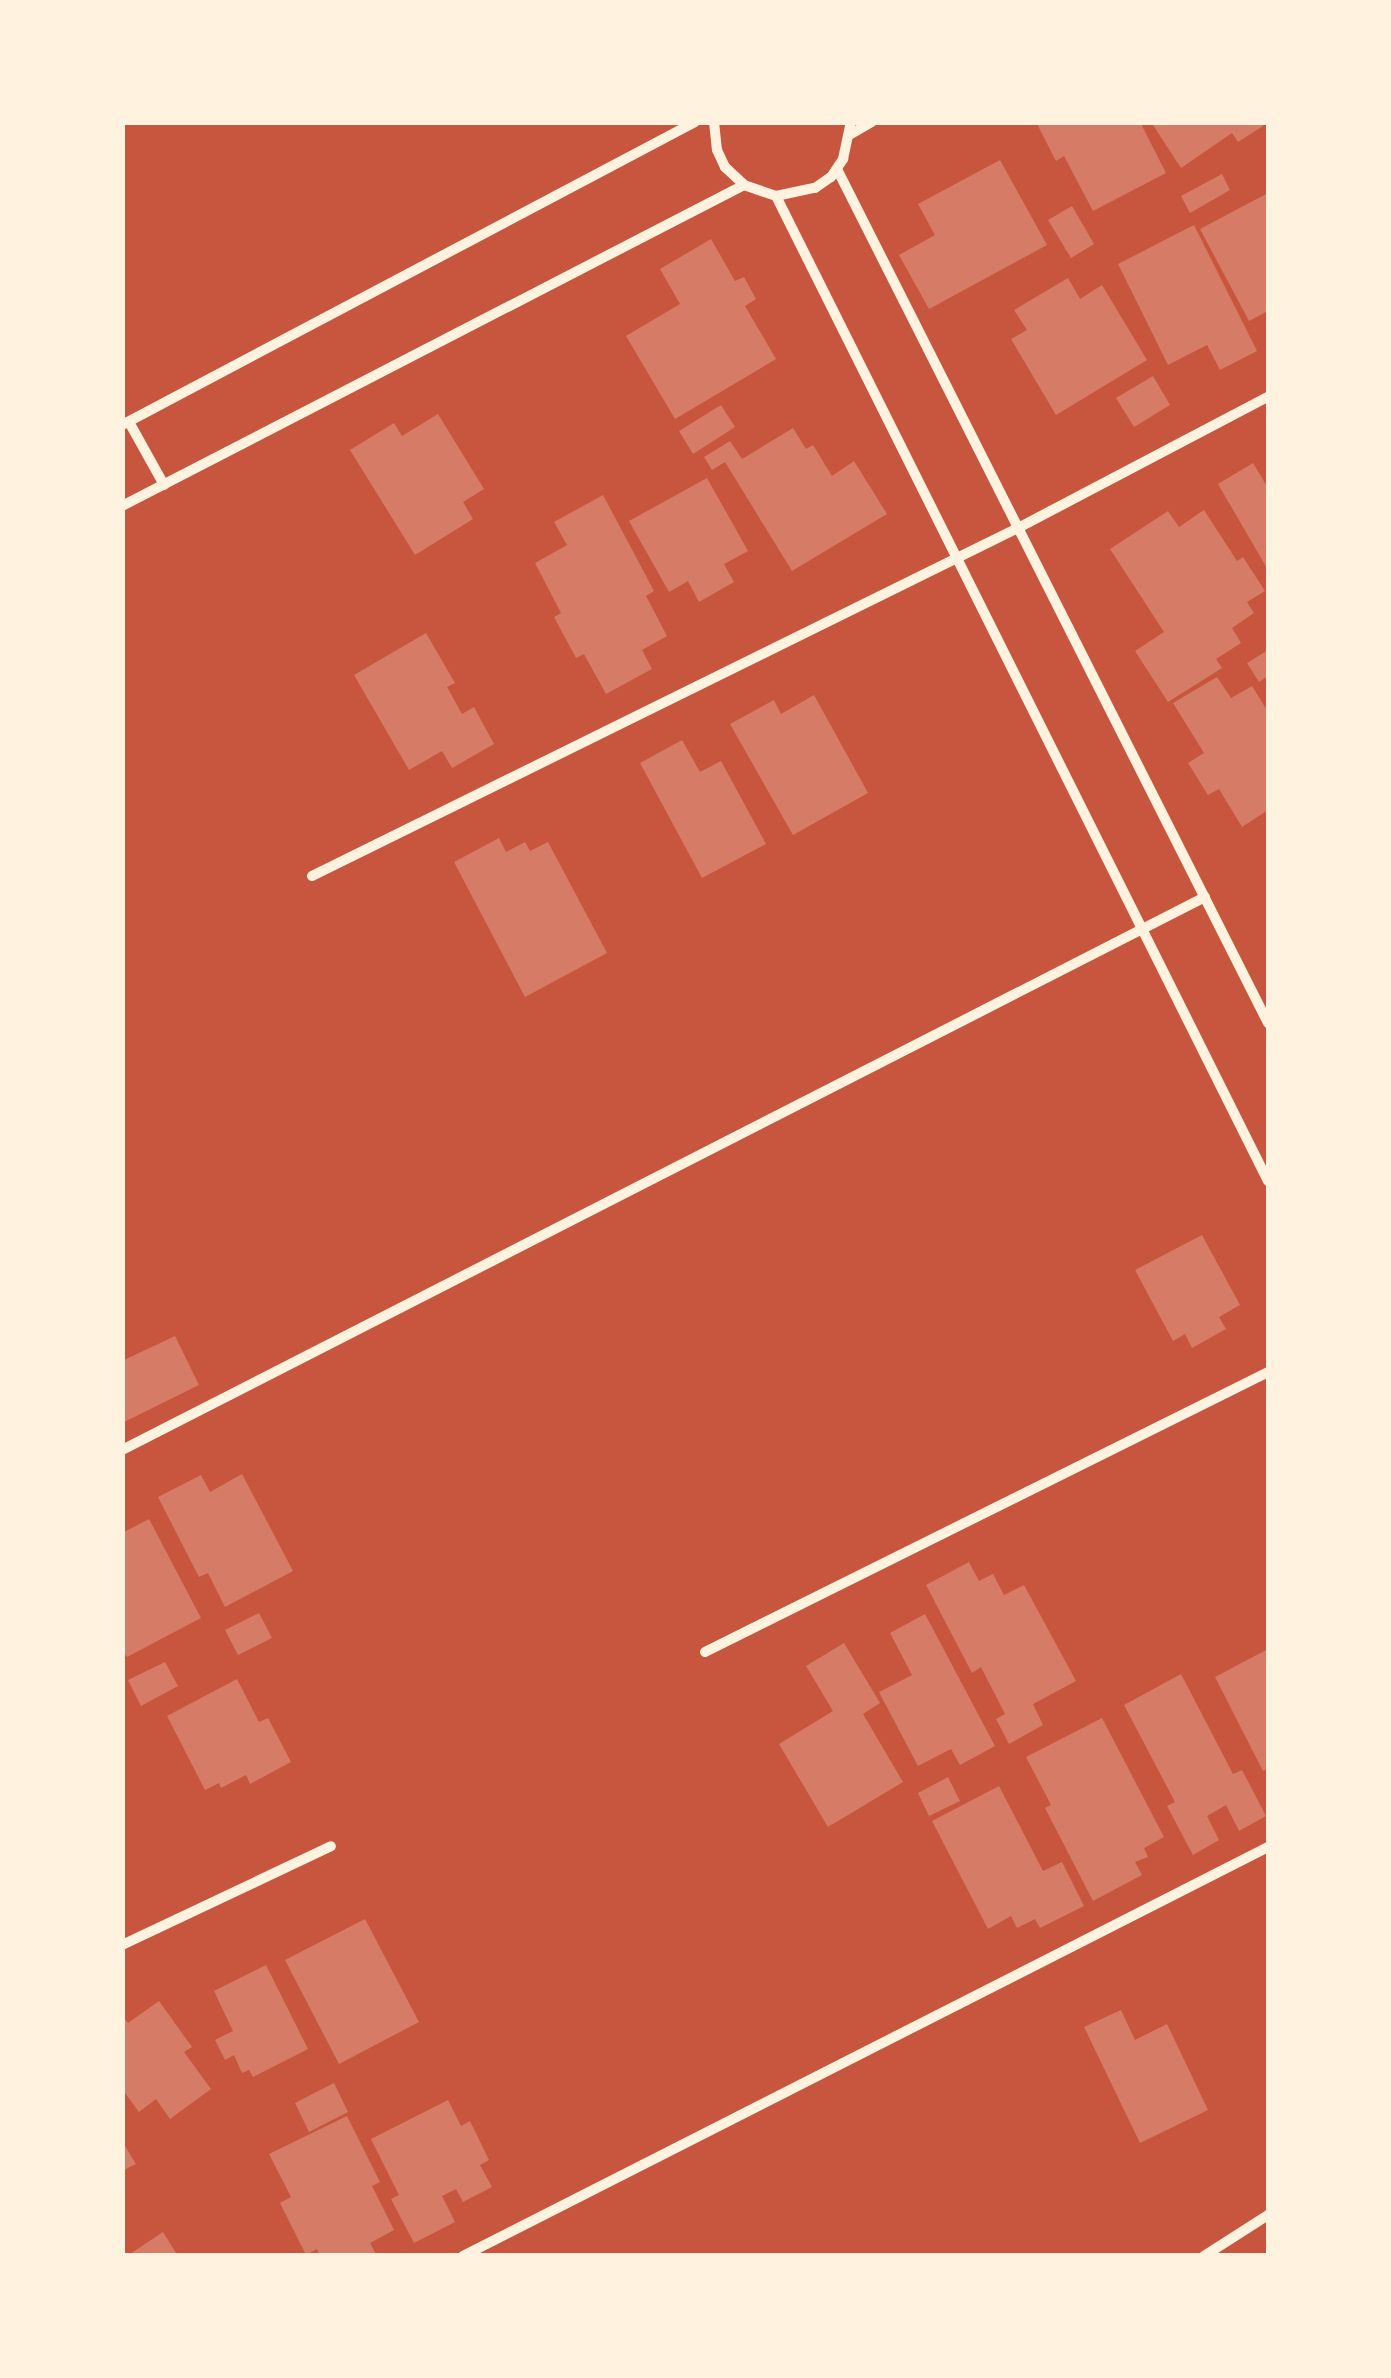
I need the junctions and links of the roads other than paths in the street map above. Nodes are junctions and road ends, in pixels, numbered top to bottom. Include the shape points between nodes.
1 (695, 122) edge
2 (714, 122) edge
3 (872, 122) edge
4 (851, 128) edge
5 (836, 169) junction
6 (744, 185) junction
7 (776, 196) junction
8 (1268, 397) edge
9 (126, 424) edge
10 (164, 484) junction
11 (122, 506) edge
12 (1018, 528) junction
13 (956, 557) junction
14 (312, 876) dead end
15 (1205, 897) junction
16 (1143, 930) junction
17 (1268, 1022) edge
18 (1268, 1181) edge
19 (1268, 1372) edge
20 (122, 1450) edge
21 (705, 1652) dead end
22 (331, 1846) dead end
23 (1268, 1847) edge
24 (122, 1945) edge
25 (1268, 2216) edge
26 (464, 2256) edge
27 (1204, 2256) edge

1 - 9 street
2 - 6 street via 725,167
3 - 4 street
4 - 5 street
5 - 7 street via 815,188
5 - 12 street
6 - 7 street
6 - 10 street
7 - 13 street
8 - 12 street
9 - 10 street
10 - 11 street
12 - 13 street
12 - 15 street
13 - 14 street
13 - 16 street
15 - 16 street
15 - 17 street
16 - 18 street
16 - 20 street
19 - 21 street
22 - 24 street
23 - 26 street
25 - 27 street

